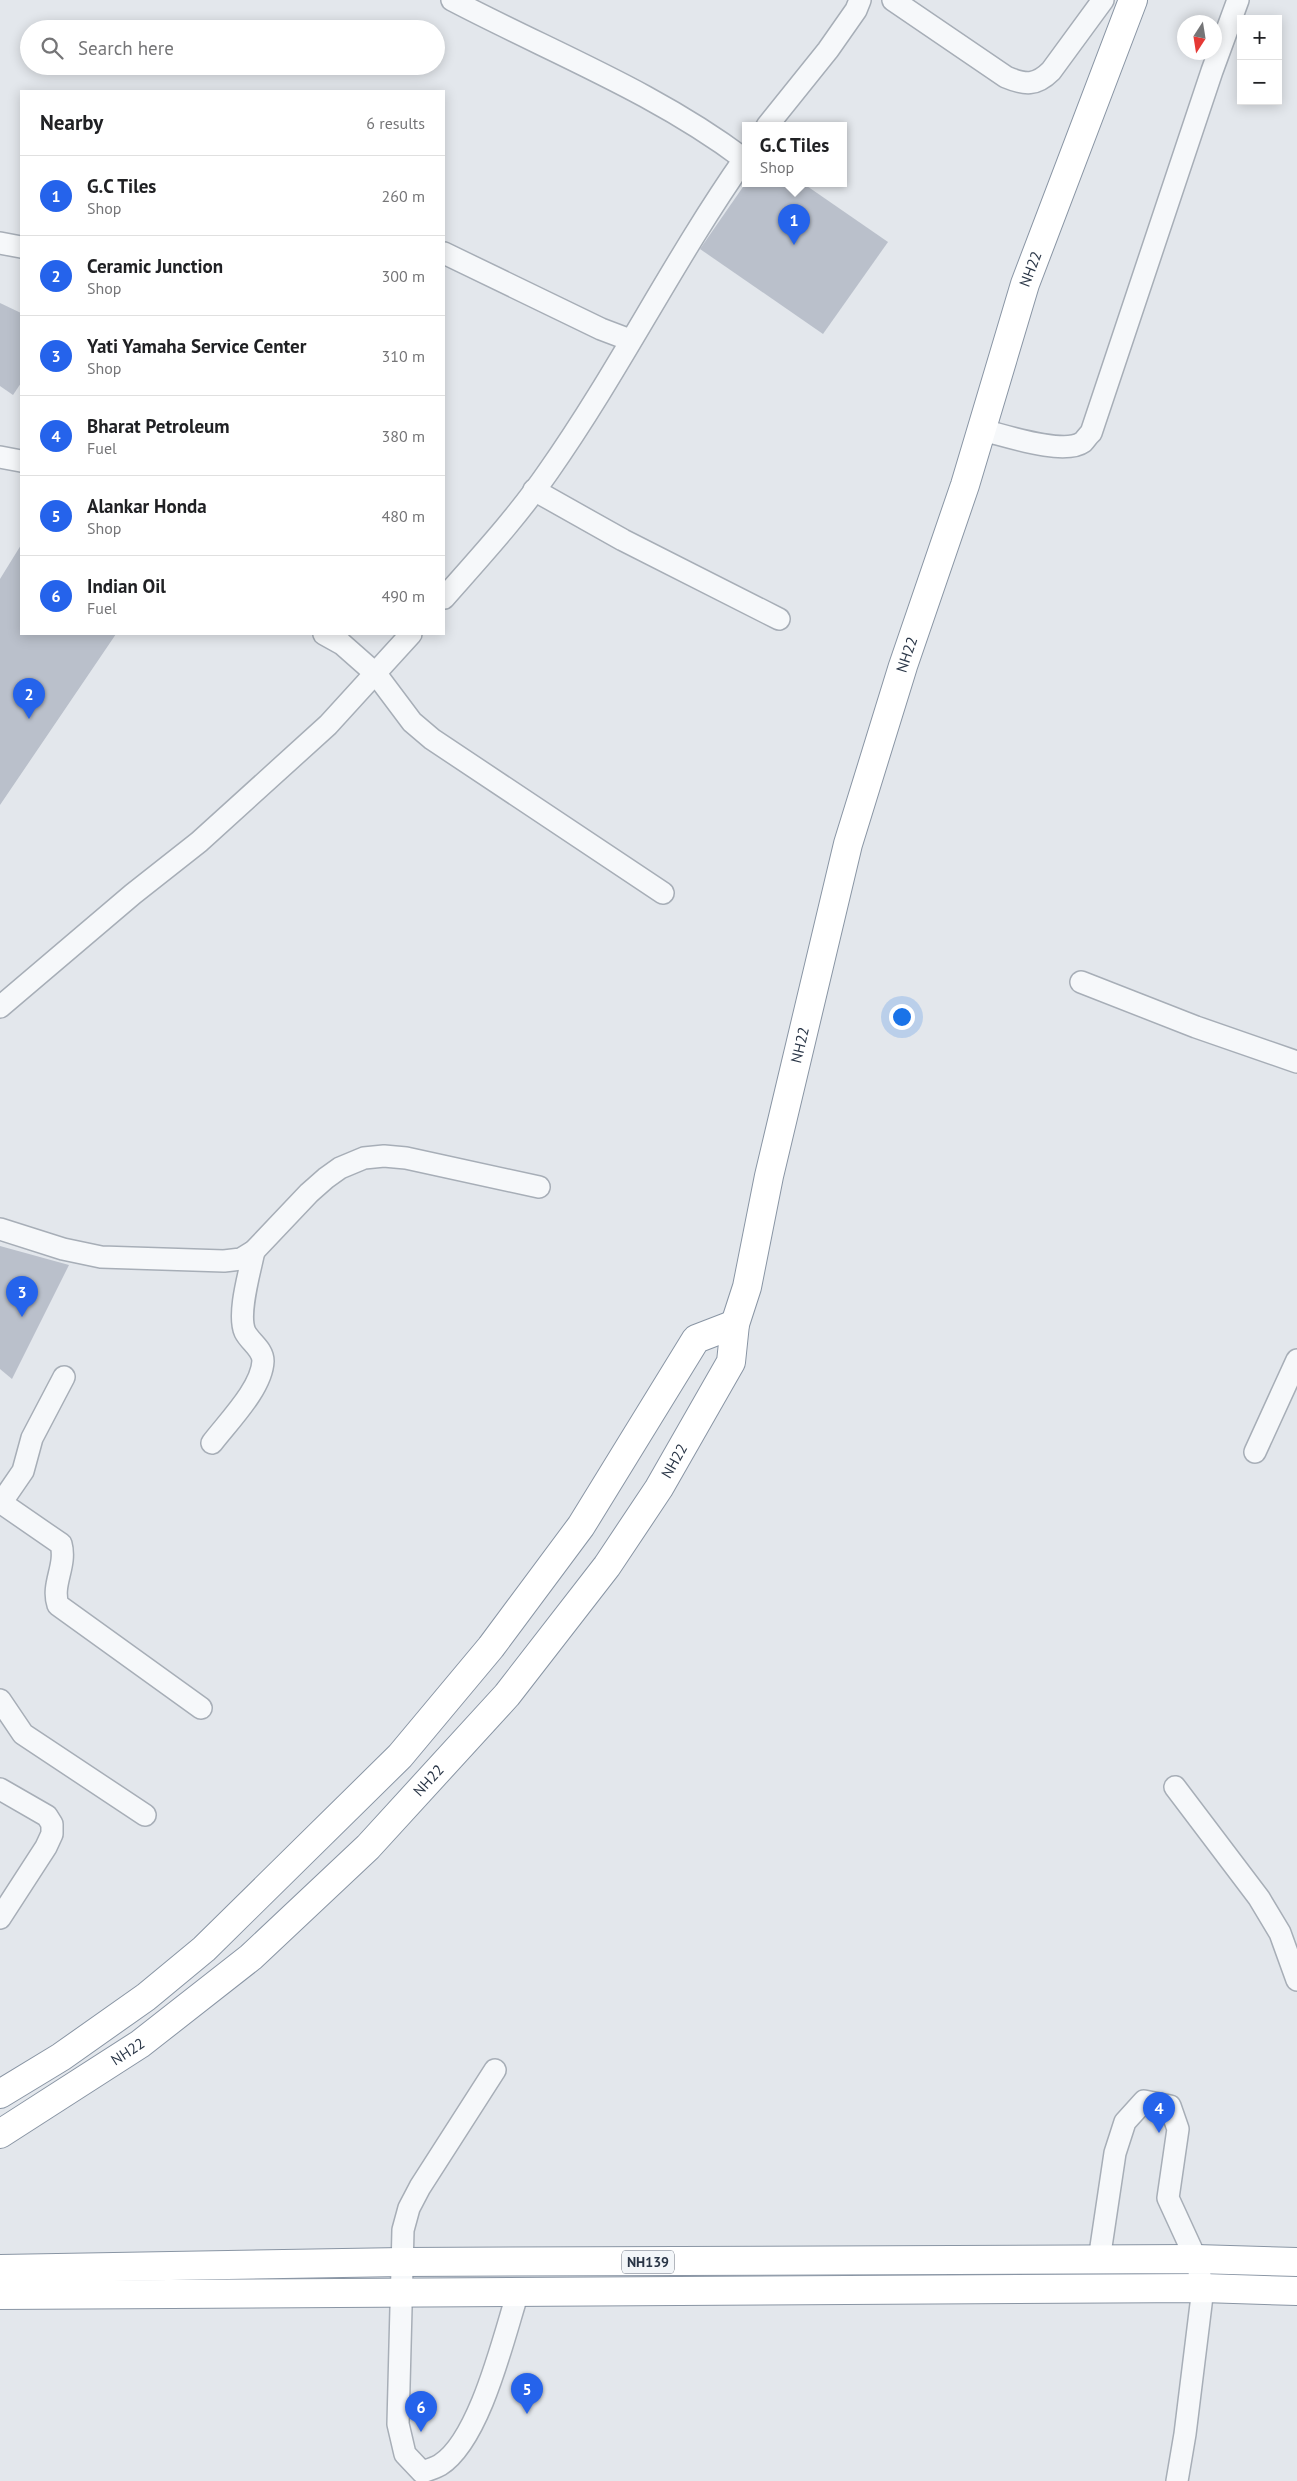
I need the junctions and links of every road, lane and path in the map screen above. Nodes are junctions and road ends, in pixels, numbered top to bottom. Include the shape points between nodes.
1 (452, 0) edge
2 (860, 0) edge
3 (893, 0) edge
4 (1103, 0) edge
5 (1132, 0) edge
6 (1238, 0) edge
7 (770, 122) edge
8 (742, 156) edge
9 (742, 162) edge
10 (0, 243) edge
11 (20, 247) edge
12 (445, 253) edge
13 (630, 340) junction
14 (982, 430) junction
15 (0, 457) edge
16 (20, 462) edge
17 (534, 490) junction
18 (445, 597) edge
19 (779, 619) dead end
20 (326, 635) edge
21 (410, 635) edge
22 (376, 674) junction
23 (663, 893) dead end
24 (1081, 982) dead end
25 (0, 1007) edge
26 (1297, 1062) edge
27 (539, 1187) dead end
28 (0, 1229) edge
29 (254, 1252) junction
30 (735, 1324) junction
31 (1297, 1360) edge
32 (64, 1377) dead end
33 (212, 1443) dead end
34 (1255, 1452) dead end
35 (1, 1502) edge
36 (202, 1708) dead end
37 (3, 1714) edge
38 (1175, 1787) dead end
39 (0, 1789) edge
40 (145, 1815) dead end
41 (0, 1918) edge
42 (1297, 1980) edge
43 (495, 2070) dead end
44 (0, 2094) edge
45 (0, 2134) edge
46 (1196, 2259) junction
47 (1099, 2260) junction
48 (402, 2262) junction
49 (1297, 2262) edge
50 (0, 2269) edge
51 (1203, 2288) junction
52 (1297, 2291) edge
53 (518, 2292) junction
54 (401, 2293) junction
55 (0, 2295) edge
56 (1176, 2481) edge

1 - 8 street via 670,109
2 - 7 street via 828,50
3 - 4 street via 1006,77 1031,84 1051,71
5 - 14 highway, NH22 via 1025,284
6 - 14 street via 1091,432 1082,442 1052,446
9 - 13 street via 698,227
10 - 11 street
12 - 13 street via 601,330
13 - 17 street via 593,404
14 - 30 highway, NH22 via 848,844 769,1176 747,1287
15 - 16 street
17 - 18 street
17 - 19 street via 623,540
20 - 22 street via 342,644
21 - 22 street
22 - 23 street via 407,717 432,739
22 - 25 street via 328,725 199,842
24 - 26 street
27 - 29 street via 406,1158 364,1158 340,1168 308,1193
28 - 29 street via 101,1257 224,1261 241,1259
29 - 33 street via 243,1318 245,1331 259,1348 263,1360 260,1375
30 - 44 highway via 696,1339 580,1526 492,1646 400,1756 204,1949 146,1998 61,2057
30 - 45 highway, NH22 via 731,1362 659,1488 607,1566 507,1695 368,1847 251,1957 140,2044
31 - 34 street
32 - 35 street via 32,1438 23,1471
35 - 36 street via 61,1544 64,1555 55,1594 58,1606
37 - 40 street via 23,1734
38 - 42 street via 1259,1898 1280,1933
39 - 41 street via 47,1816 52,1824 52,1834
43 - 48 street via 409,2208 403,2230
46 - 47 highway, NH139
46 - 47 street via 1168,2198 1178,2129 1170,2106 1144,2101 1125,2122 1115,2153
46 - 49 highway, NH139
46 - 51 street
47 - 48 highway, NH139
48 - 50 highway, NH139
48 - 54 street
51 - 52 highway, NH139
51 - 53 highway, NH139
51 - 56 street
53 - 54 highway, NH139
53 - 54 street via 494,2369 463,2439 440,2465 422,2472 405,2454 398,2424
54 - 55 highway, NH139

